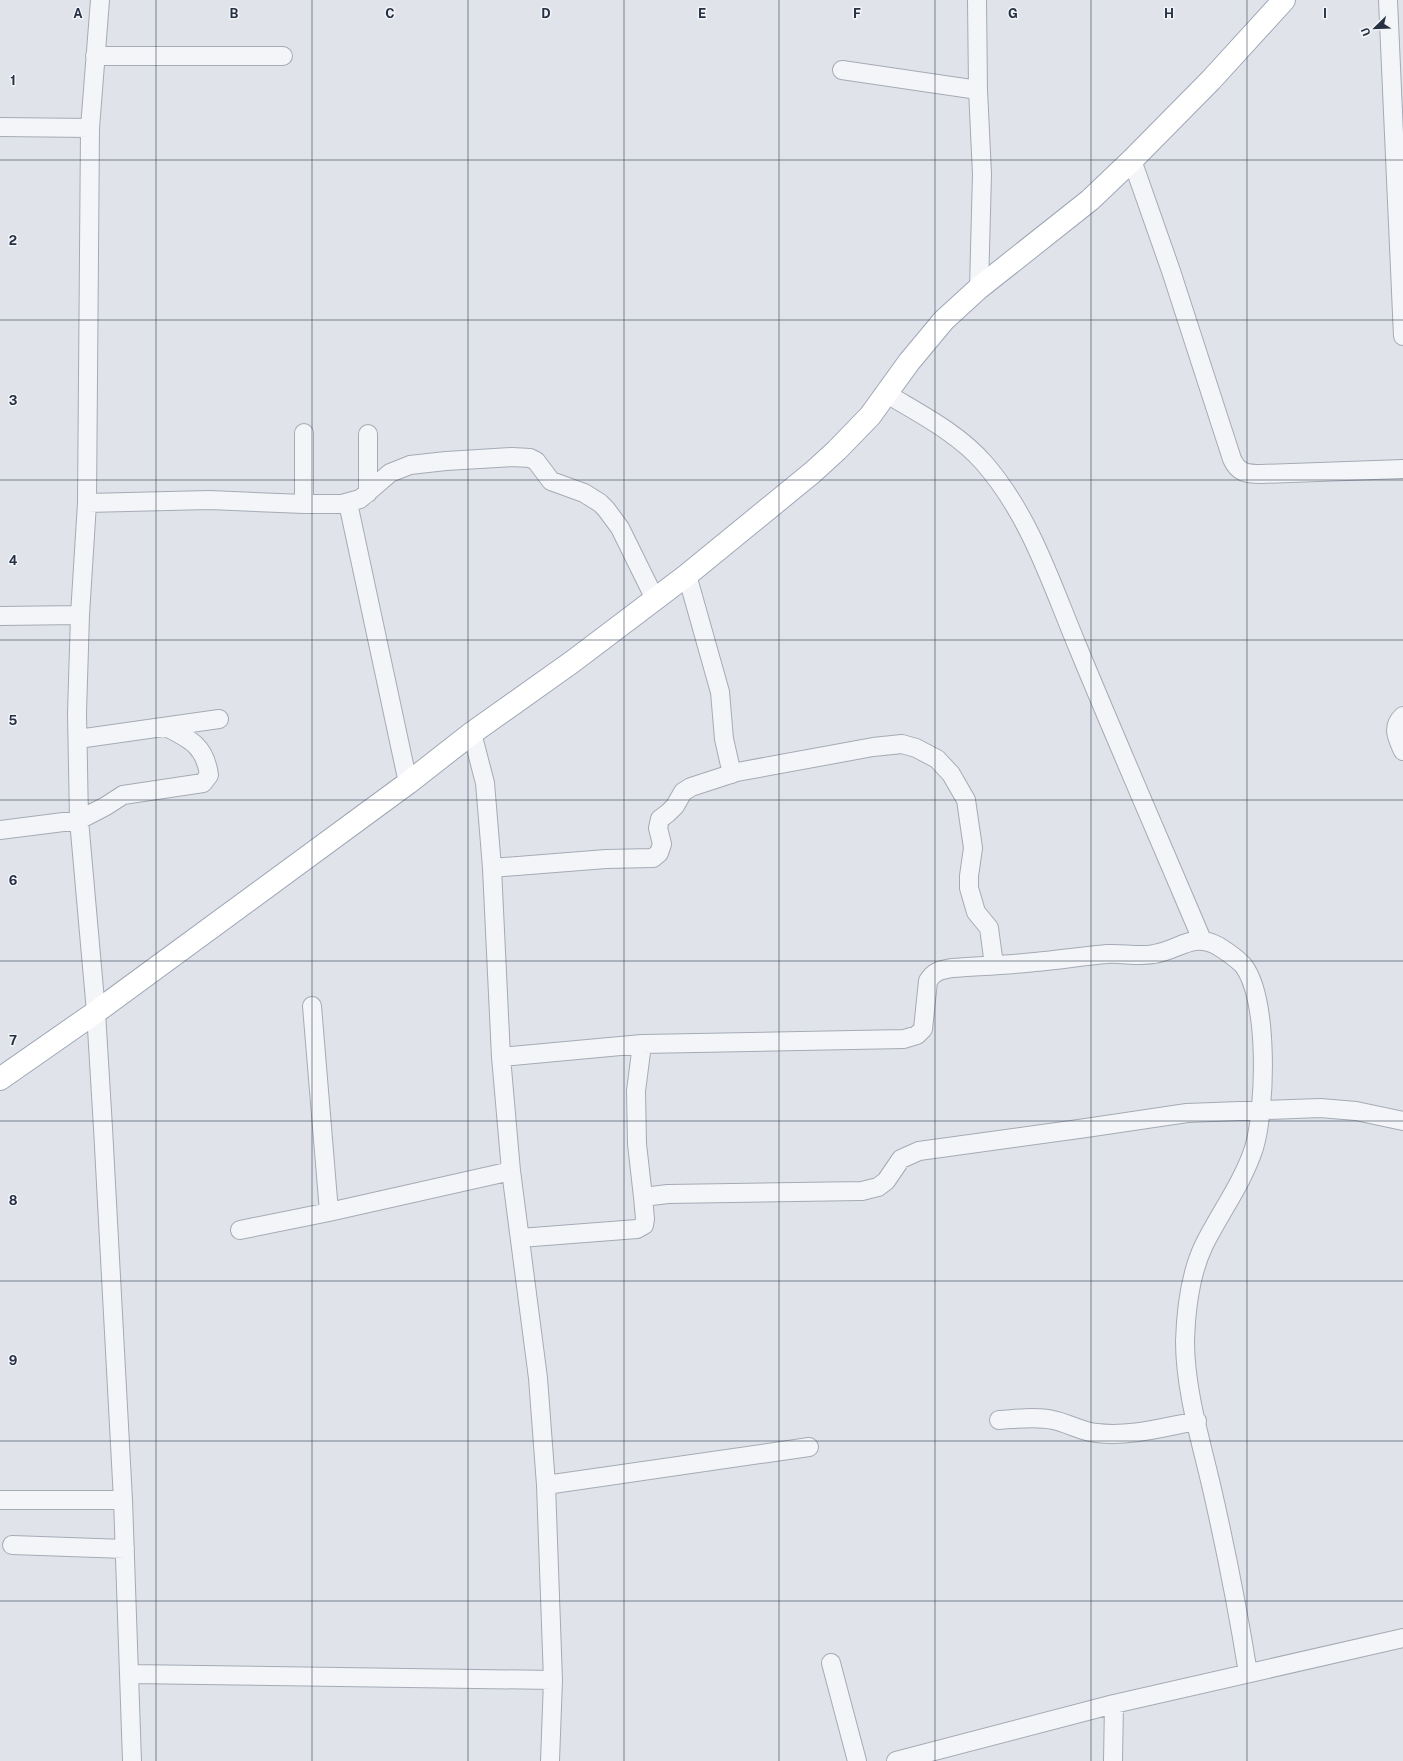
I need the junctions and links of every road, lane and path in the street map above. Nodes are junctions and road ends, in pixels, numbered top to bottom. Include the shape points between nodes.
1 (100, 0) edge
2 (977, 0) edge
3 (1284, 0) edge
4 (1388, 0) edge
5 (95, 56) junction
6 (283, 56) dead end
7 (842, 70) dead end
8 (978, 90) junction
9 (0, 127) edge
10 (90, 128) junction
11 (1132, 160) junction
12 (979, 288) junction
13 (1403, 336) edge
14 (887, 394) junction
15 (304, 433) dead end
16 (368, 434) dead end
17 (1403, 469) edge
18 (368, 493) junction
19 (88, 503) junction
20 (348, 503) junction
21 (304, 504) junction
22 (687, 575) junction
23 (655, 599) junction
24 (80, 615) junction
25 (0, 616) edge
26 (1403, 716) edge
27 (219, 719) dead end
28 (166, 727) junction
29 (472, 733) junction
30 (78, 740) junction
31 (1403, 751) edge
32 (732, 774) junction
33 (408, 783) junction
34 (79, 820) junction
35 (0, 830) edge
36 (492, 868) junction
37 (1202, 940) junction
38 (994, 965) junction
39 (312, 1006) dead end
40 (96, 1012) junction
41 (642, 1044) junction
42 (501, 1057) junction
43 (0, 1079) edge
44 (1261, 1111) junction
45 (1403, 1121) edge
46 (511, 1171) junction
47 (643, 1197) junction
48 (329, 1212) junction
49 (240, 1230) dead end
50 (520, 1238) junction
51 (999, 1420) dead end
52 (1196, 1421) junction
53 (809, 1447) dead end
54 (546, 1485) junction
55 (0, 1500) edge
56 (123, 1500) junction
57 (12, 1545) dead end
58 (125, 1548) junction
59 (1403, 1638) edge
60 (830, 1663) dead end
61 (1248, 1673) junction
62 (130, 1674) junction
63 (553, 1680) junction
64 (1114, 1704) junction
65 (132, 1761) edge
66 (550, 1761) edge
67 (856, 1761) edge
68 (896, 1761) edge
69 (1113, 1761) edge

1 - 5 street
2 - 8 street
3 - 11 main road via 1211,80
4 - 13 street
5 - 6 street
5 - 10 street
7 - 8 street
8 - 12 street via 982,174
9 - 10 street
10 - 19 street
11 - 12 main road via 1090,200
11 - 17 street via 1236,467 1246,473 1261,474
12 - 14 main road via 932,333
14 - 22 main road via 853,434 813,472
14 - 37 street via 966,444 984,462 1013,502 1050,579
15 - 21 street
16 - 18 street
18 - 20 street
18 - 23 street via 390,473 410,465 512,457 532,458 551,481 584,493 606,509 620,528
19 - 21 street via 209,500
19 - 24 street
20 - 21 street
20 - 33 street
22 - 23 main road
22 - 32 street via 720,692 724,739
23 - 29 main road
24 - 25 street
24 - 30 street
26 - 31 street via 1395,730
27 - 28 street
28 - 30 street
28 - 34 street via 189,738 205,756 209,775 202,783 123,795
29 - 33 main road
29 - 36 street via 485,783
30 - 34 street
32 - 36 street via 683,792 675,806 660,819 658,828 662,844 659,853 653,858
32 - 38 street via 873,747 902,744 938,759 951,774 966,800 973,848 969,888 976,912 989,928
33 - 40 main road
34 - 35 street
34 - 40 street
36 - 42 street
37 - 38 street via 1157,954 1139,956 1110,953
37 - 44 street via 1235,958 1243,965 1251,979 1260,1020 1264,1078
38 - 41 street via 952,968 932,974 928,981 924,1029 917,1035 904,1039
39 - 48 street
40 - 43 main road
40 - 56 street
41 - 42 street
41 - 47 street via 636,1091 637,1144
42 - 46 street
44 - 45 street via 1320,1108 1356,1110
44 - 47 street via 1171,1115 919,1151 901,1158 878,1187 862,1191 668,1194
44 - 52 street via 1258,1135 1249,1162 1203,1248 1194,1272 1185,1342
46 - 48 street
46 - 50 street
47 - 50 street via 644,1225 637,1229
48 - 49 street
50 - 54 street via 538,1378
51 - 52 street via 1042,1418 1084,1431 1111,1434
52 - 61 street via 1232,1582
53 - 54 street
54 - 63 street
55 - 56 street
56 - 58 street
57 - 58 street
58 - 62 street
59 - 61 street
60 - 67 street
61 - 64 street
62 - 63 street
62 - 65 street
63 - 66 street
64 - 68 street
64 - 69 street

